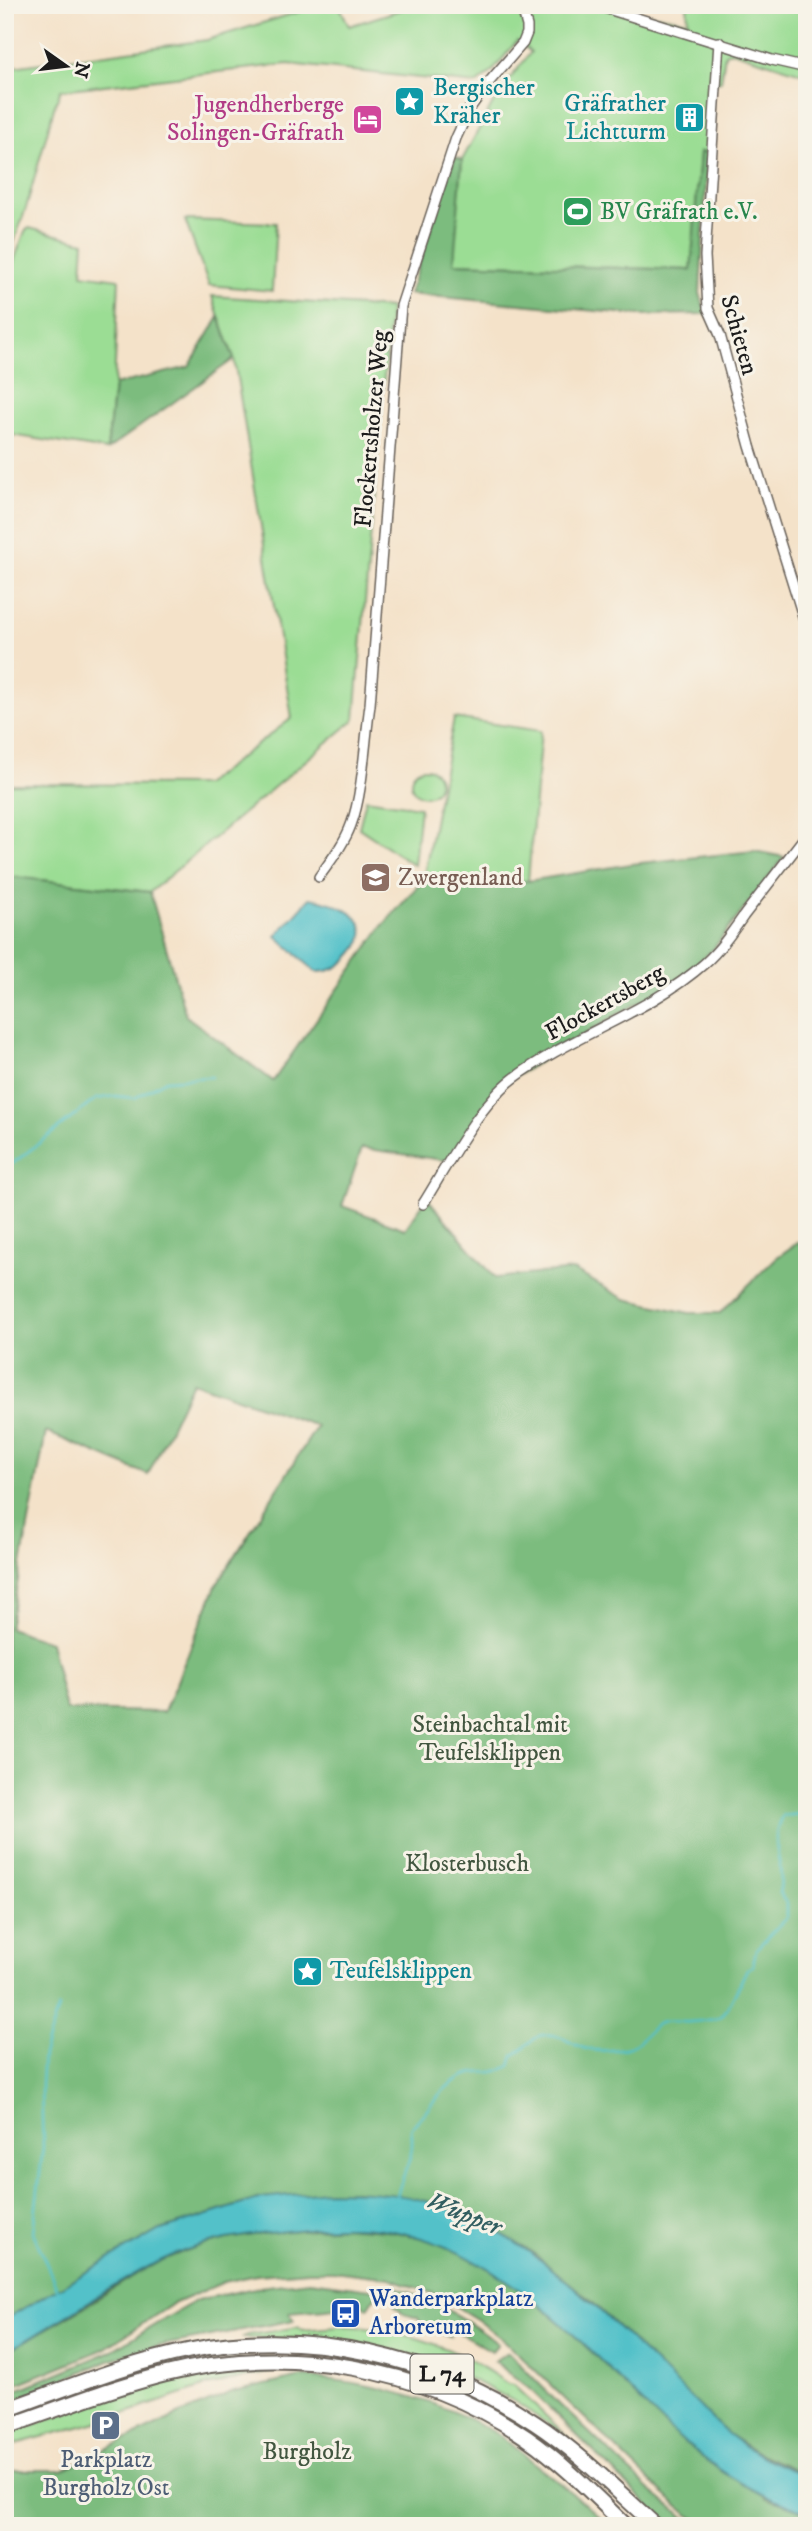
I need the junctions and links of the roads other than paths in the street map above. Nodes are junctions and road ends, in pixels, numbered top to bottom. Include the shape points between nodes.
1 (521, 5) edge
2 (595, 5) edge
3 (719, 42) junction
4 (807, 68) edge
5 (807, 629) edge
6 (807, 834) edge
7 (320, 877) dead end
8 (423, 1204) dead end
9 (5, 2410) edge
10 (5, 2427) edge
11 (626, 2526) edge
12 (656, 2526) edge

1 - 7 street, Flockertsholzer Weg via 527,33 470,108 456,138 401,306 362,765 351,825
2 - 3 street
3 - 4 street
3 - 5 street, Schieten via 705,256 708,308 720,335
6 - 8 street, Flockertsberg via 706,962 683,981 512,1080 488,1105
9 - 12 highway, L 74 via 119,2369 193,2350 279,2343 367,2352 468,2385 536,2423
10 - 11 highway, L 74 via 124,2386 197,2367 282,2360 356,2368 415,2383 498,2420 565,2467

